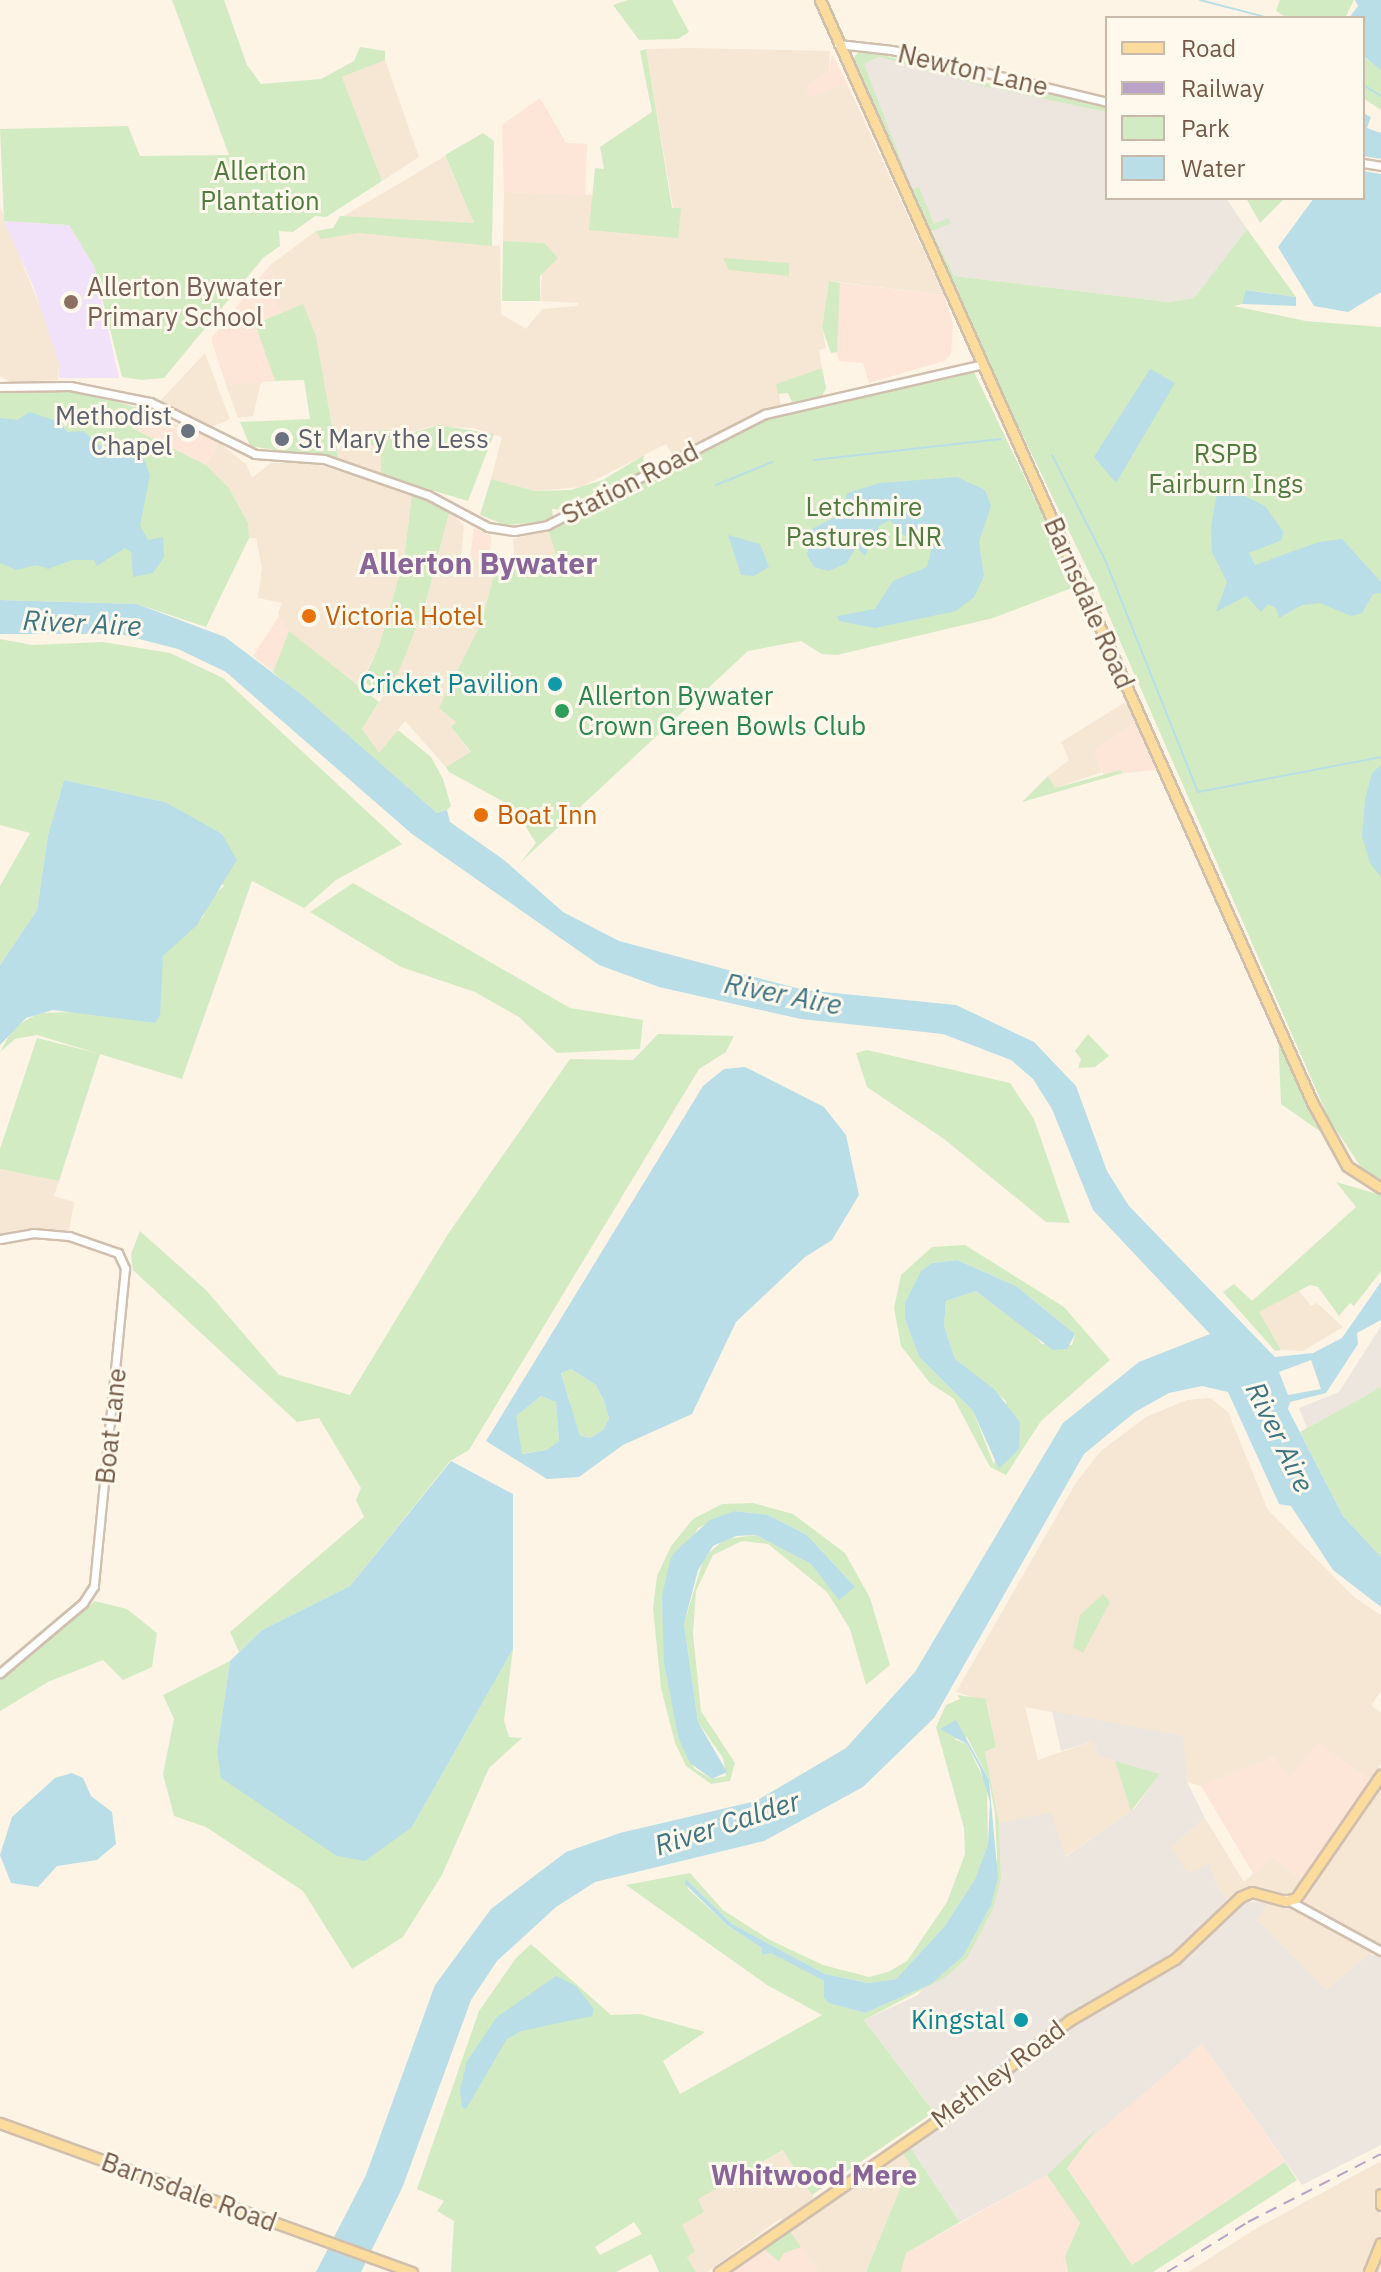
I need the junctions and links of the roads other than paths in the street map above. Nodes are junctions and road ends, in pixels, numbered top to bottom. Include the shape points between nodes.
1 (820, 0) edge
2 (838, 44) junction
3 (1105, 102) edge
4 (979, 365) junction
5 (0, 387) edge
6 (1381, 1188) edge
7 (0, 1239) edge
8 (0, 1673) edge
9 (1381, 1775) edge
10 (1286, 1898) junction
11 (1381, 1951) edge
12 (0, 2123) edge
13 (1381, 2194) edge
14 (1381, 2205) edge
15 (1381, 2243) edge
16 (412, 2272) edge
17 (719, 2272) edge
18 (1369, 2272) edge

1 - 2 main road, Barnsdale Road
2 - 3 street, Newton Lane via 892,50
2 - 4 main road, Barnsdale Road
4 - 5 street, Station Road via 765,414 547,525 523,531 488,527 428,495 324,459 265,456 150,402 70,386
4 - 6 main road, Barnsdale Road via 1105,631 1326,1131 1347,1166
7 - 8 street, Boat Lane via 60,1234 123,1258 115,1385 90,1593
9 - 10 main road via 1307,1880
10 - 11 street
10 - 17 main road, Methley Road via 1252,1892 1240,1897 1175,1959 1070,2020 957,2107
12 - 16 main road, Barnsdale Road
13 - 14 main road
15 - 18 main road

